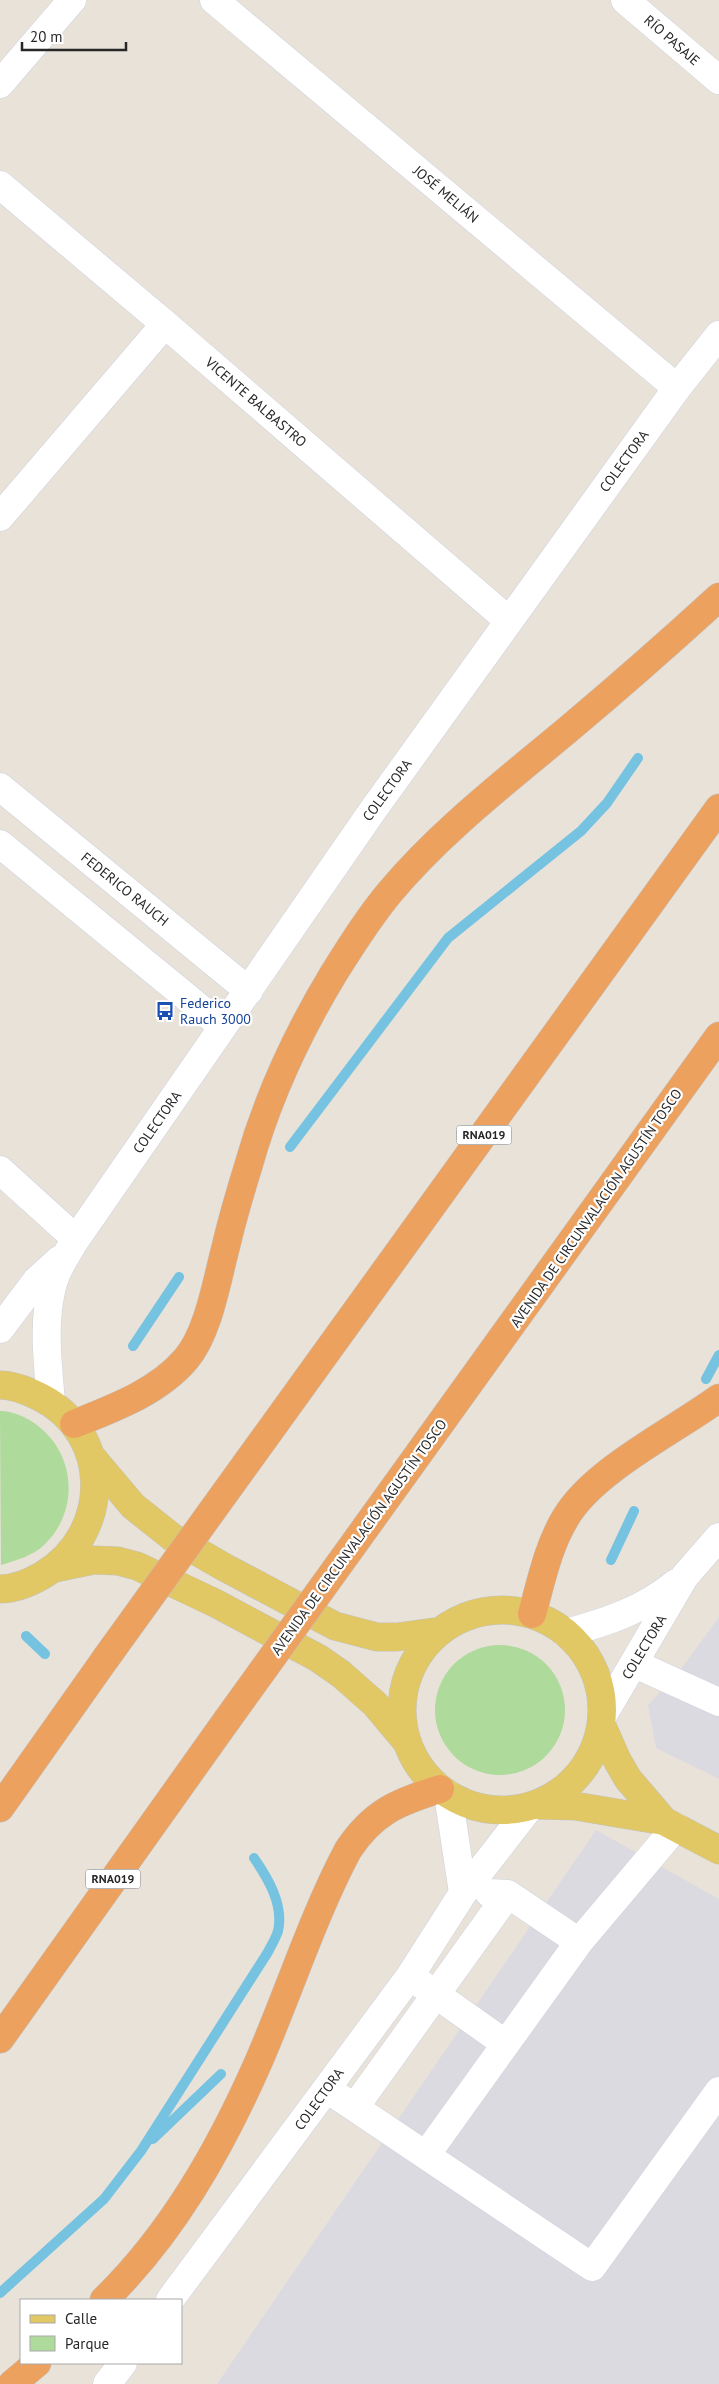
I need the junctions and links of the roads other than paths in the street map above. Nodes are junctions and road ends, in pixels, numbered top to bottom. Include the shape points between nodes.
1 (72, 0) edge
2 (214, 0) edge
3 (625, 0) edge
4 (719, 80) edge
5 (0, 84) edge
6 (0, 185) edge
7 (165, 324) junction
8 (719, 335) edge
9 (677, 388) junction
10 (0, 516) edge
11 (719, 597) edge
12 (509, 621) junction
13 (0, 787) edge
14 (719, 808) edge
15 (0, 844) edge
16 (249, 991) junction
17 (222, 1027) junction
18 (719, 1036) edge
19 (0, 1170) edge
20 (72, 1246) junction
21 (0, 1329) edge
22 (0, 1385) edge
23 (719, 1398) edge
24 (51, 1403) junction
25 (74, 1424) junction
26 (90, 1455) junction
27 (719, 1537) edge
28 (55, 1568) junction
29 (686, 1576) junction
30 (0, 1588) edge
31 (532, 1614) junction
32 (441, 1631) junction
33 (566, 1633) junction
34 (635, 1664) junction
35 (719, 1702) edge
36 (602, 1722) junction
37 (406, 1741) junction
38 (444, 1791) junction
39 (533, 1806) junction
40 (0, 1808) edge
41 (670, 1824) junction
42 (719, 1850) edge
43 (462, 1893) junction
44 (508, 1894) junction
45 (579, 1942) junction
46 (410, 1976) junction
47 (435, 1995) junction
48 (0, 2039) edge
49 (506, 2044) junction
50 (327, 2089) junction
51 (719, 2091) edge
52 (355, 2106) junction
53 (426, 2155) junction
54 (105, 2299) edge
55 (171, 2299) edge
56 (36, 2364) edge
57 (122, 2364) edge
58 (12, 2384) edge
59 (107, 2384) edge

1 - 5 street
2 - 9 street, JOSÉ MELIÁN
3 - 4 street, RÍO PASAJE
6 - 7 street, VICENTE BALBASTRO
7 - 10 street
7 - 12 street, VICENTE BALBASTRO
8 - 9 street, COLECTORA
9 - 12 street, COLECTORA
11 - 25 highway via 473,811 390,892 334,973 282,1073 248,1164 210,1307 189,1356 148,1390
12 - 16 street, COLECTORA via 373,810
13 - 16 street, FEDERICO RAUCH
14 - 40 highway, RNA019, bridge
15 - 17 street
16 - 17 street, COLECTORA
17 - 20 street, COLECTORA
18 - 48 highway, AVENIDA DE CIRCUNVALACIÓN AGUSTÍN TOSCO / RNA019, bridge
19 - 20 street
20 - 21 street, COLECTORA via 37,1280
20 - 24 street, COLECTORA via 53,1281 47,1308
22 - 24 main road via 29,1392
23 - 31 highway via 616,1467 578,1499 554,1543
24 - 25 main road
25 - 26 main road
26 - 28 main road via 95,1494 90,1522 76,1547
26 - 32 main road via 133,1506 172,1537 335,1626 377,1637
27 - 29 street, COLECTORA
28 - 30 main road via 32,1582
28 - 37 main road via 94,1560 118,1560 138,1566 215,1603 318,1658 341,1674 375,1704
29 - 33 street, COLECTORA via 646,1605 620,1617
29 - 34 street, COLECTORA
31 - 32 main road via 515,1610 476,1613
31 - 33 main road
32 - 37 main road via 428,1642 407,1676 401,1710
33 - 36 main road via 584,1652 598,1678
34 - 35 street
34 - 36 street, COLECTORA
36 - 39 main road via 594,1753 573,1782 560,1793
36 - 41 main road via 628,1780
37 - 38 main road via 421,1769
38 - 39 main road via 468,1805 488,1810
38 - 43 street
38 - 54 highway via 394,1805 360,1831 335,1874 258,2062 210,2159 166,2228
39 - 41 main road via 575,1806
39 - 43 street, COLECTORA
41 - 42 main road
41 - 45 street
43 - 44 street
43 - 46 street, COLECTORA
44 - 45 street
44 - 47 street
45 - 49 street
46 - 47 street
46 - 50 street, COLECTORA
47 - 49 street
47 - 52 street
49 - 53 street
50 - 52 street
50 - 55 street, COLECTORA
51 - 53 street via 592,2268
52 - 53 street
56 - 58 highway
57 - 59 street

